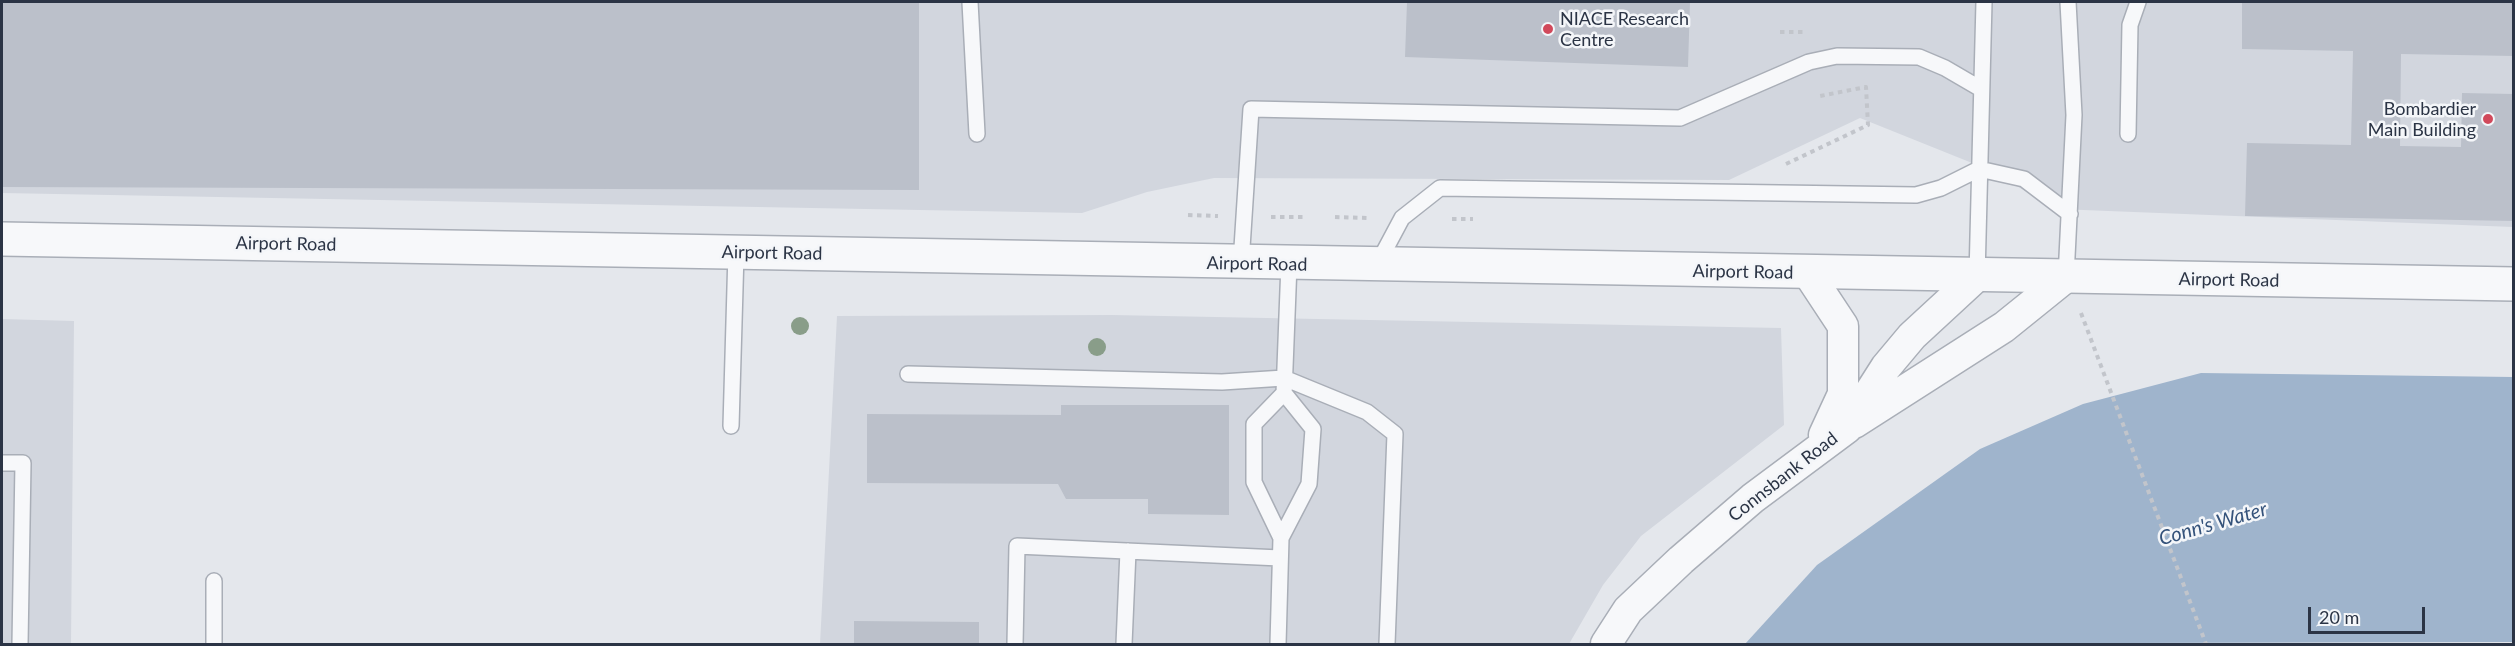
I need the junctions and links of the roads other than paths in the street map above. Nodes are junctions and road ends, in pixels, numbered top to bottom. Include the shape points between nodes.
1 (970, 2) edge
2 (1984, 2) edge
3 (2068, 2) edge
4 (2138, 2) edge
5 (1982, 89) junction
6 (977, 134) dead end
7 (2128, 134) dead end
8 (1979, 169) junction
9 (2070, 214) junction
10 (2, 239) edge
11 (736, 253) junction
12 (1240, 263) junction
13 (1289, 264) junction
14 (1377, 266) junction
15 (1808, 273) junction
16 (1977, 276) junction
17 (2066, 277) junction
18 (2514, 284) edge
19 (908, 374) dead end
20 (1284, 386) junction
21 (731, 426) dead end
22 (1847, 428) junction
23 (1817, 451) junction
24 (2, 463) edge
25 (1281, 538) junction
26 (1128, 551) junction
27 (1280, 558) junction
28 (214, 581) dead end
29 (20, 645) edge
30 (214, 645) edge
31 (1015, 645) edge
32 (1124, 645) edge
33 (1278, 645) edge
34 (1387, 645) edge
35 (1605, 645) edge

1 - 6 lane
2 - 5 lane
3 - 9 lane via 2074,115
4 - 7 lane via 2130,25
5 - 8 lane
5 - 12 lane via 1919,57 1837,56 1809,62 1680,117 1251,109
8 - 9 lane via 2024,179
8 - 14 lane via 1941,188 1916,195 1440,188 1402,218
8 - 16 lane
9 - 17 lane
10 - 11 street, Airport Road
11 - 12 street, Airport Road
11 - 21 lane
12 - 13 street, Airport Road
13 - 14 street, Airport Road
13 - 20 lane
14 - 15 street, Airport Road
15 - 16 street, Airport Road
15 - 23 street via 1843,326 1843,394
16 - 17 street, Airport Road
16 - 22 street, Connsbank Road via 1912,336 1886,367
17 - 18 street, Airport Road
17 - 22 street via 2004,327
19 - 20 lane
20 - 25 lane via 1313,429 1309,484
20 - 25 lane via 1254,424 1254,482
20 - 34 lane via 1367,412 1395,434
22 - 23 street, Connsbank Road
23 - 35 street, Connsbank Road via 1753,498 1681,560 1628,610
24 - 29 lane via 23,463
25 - 27 lane
26 - 27 lane
26 - 31 lane via 1017,546
26 - 32 lane
27 - 33 lane
28 - 30 lane

